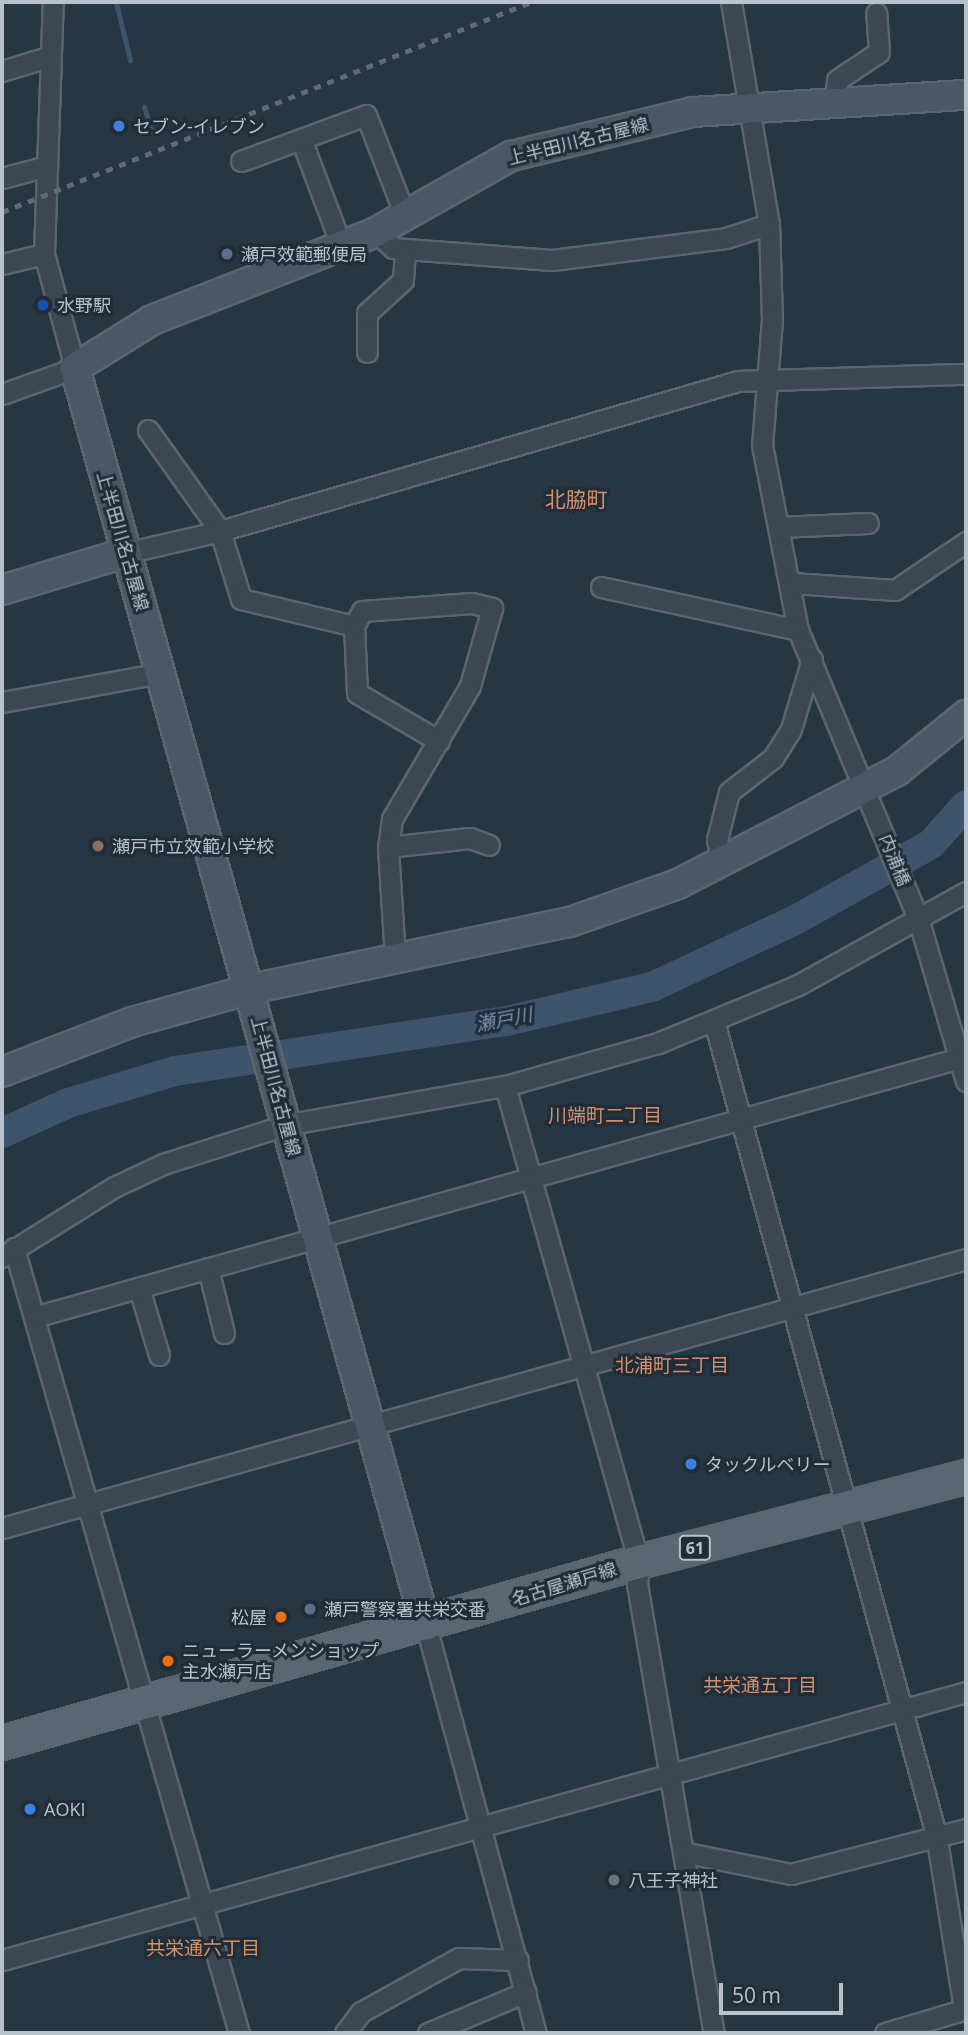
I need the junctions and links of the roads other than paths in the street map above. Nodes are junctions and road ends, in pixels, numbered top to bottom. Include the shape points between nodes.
1 (53, 2) edge
2 (731, 2) edge
3 (876, 13) dead end
4 (51, 56) junction
5 (2, 71) edge
6 (966, 95) edge
7 (835, 100) junction
8 (751, 107) junction
9 (301, 139) junction
10 (240, 161) dead end
11 (47, 166) junction
12 (2, 178) edge
13 (405, 215) junction
14 (769, 224) junction
15 (376, 232) junction
16 (341, 245) junction
17 (405, 250) junction
18 (44, 254) junction
19 (2, 264) edge
20 (367, 352) dead end
21 (75, 368) junction
22 (966, 374) edge
23 (766, 377) junction
24 (2, 394) edge
25 (148, 430) dead end
26 (868, 523) dead end
27 (779, 527) junction
28 (220, 531) junction
29 (966, 542) edge
30 (125, 553) junction
31 (792, 583) junction
32 (601, 587) dead end
33 (2, 590) edge
34 (354, 626) junction
35 (798, 630) junction
36 (812, 659) junction
37 (160, 673) junction
38 (2, 702) edge
39 (966, 715) edge
40 (439, 741) junction
41 (864, 787) junction
42 (489, 845) dead end
43 (387, 847) junction
44 (722, 862) junction
45 (966, 892) edge
46 (915, 911) junction
47 (394, 959) junction
48 (251, 989) junction
49 (714, 1021) junction
50 (963, 1058) edge
51 (2, 1072) edge
52 (966, 1081) edge
53 (505, 1086) junction
54 (743, 1119) junction
55 (285, 1125) junction
56 (532, 1180) junction
57 (317, 1238) junction
58 (8, 1253) edge
59 (966, 1259) edge
60 (208, 1268) junction
61 (139, 1288) junction
62 (795, 1308) junction
63 (34, 1317) junction
64 (224, 1334) dead end
65 (159, 1355) dead end
66 (583, 1366) junction
67 (370, 1422) junction
68 (966, 1476) edge
69 (85, 1504) junction
70 (851, 1508) junction
71 (2, 1528) edge
72 (639, 1562) junction
73 (426, 1626) junction
74 (966, 1692) edge
75 (146, 1704) junction
76 (902, 1709) junction
77 (2, 1743) edge
78 (673, 1773) junction
79 (480, 1827) junction
80 (966, 1829) edge
81 (936, 1834) junction
82 (687, 1853) junction
83 (201, 1900) junction
84 (518, 1960) junction
85 (2, 1961) edge
86 (526, 1992) junction
87 (965, 2009) edge
88 (239, 2033) edge
89 (345, 2033) edge
90 (428, 2033) edge
91 (536, 2033) edge
92 (714, 2033) edge
93 (887, 2033) edge

1 - 4 street
2 - 8 street, 内浦橋
3 - 7 street via 879,51 837,80
4 - 5 street
4 - 11 street
6 - 7 main road, 上半田川名古屋線
7 - 8 main road, 上半田川名古屋線
8 - 13 main road, 上半田川名古屋線 via 693,112 511,156
8 - 14 street, 内浦橋
9 - 10 street
9 - 13 street via 366,115
9 - 16 street
11 - 12 street
11 - 18 street
13 - 15 main road, 上半田川名古屋線
14 - 17 street via 726,238 552,260
14 - 23 street, 内浦橋 via 772,319
15 - 16 main road, 上半田川名古屋線
15 - 17 street
16 - 21 main road, 上半田川名古屋線 via 152,320
17 - 20 street via 403,280 367,313
18 - 19 street
18 - 21 street
21 - 24 street
21 - 30 main road, 上半田川名古屋線
22 - 23 street
23 - 27 street, 内浦橋 via 762,445
23 - 28 street
25 - 28 street
26 - 27 street
27 - 31 street, 内浦橋
28 - 30 street
28 - 34 street via 241,599
29 - 31 street via 895,590
30 - 33 main road
30 - 37 main road, 上半田川名古屋線
31 - 35 street, 内浦橋
32 - 35 street
34 - 40 street via 357,693
34 - 40 street via 362,611 472,603 492,608 470,686
35 - 36 street, 内浦橋
36 - 41 street, 内浦橋
36 - 44 street via 779,748 729,792 717,840
37 - 38 street
37 - 48 main road, 上半田川名古屋線
39 - 41 main road via 897,771
40 - 43 street via 393,819
41 - 44 main road
41 - 46 street, 内浦橋
42 - 43 street via 470,838
43 - 47 street
44 - 47 main road via 570,922
45 - 46 street
46 - 49 street via 798,985
46 - 50 street, 内浦橋
47 - 48 main road
48 - 51 main road via 132,1022
48 - 55 main road, 上半田川名古屋線
49 - 53 street via 624,1055
49 - 54 street
50 - 52 street, 内浦橋
50 - 54 street
53 - 55 street
53 - 56 street
54 - 56 street
54 - 62 street
55 - 57 main road, 上半田川名古屋線
55 - 58 street via 114,1187
56 - 57 street
56 - 66 street
57 - 60 street
57 - 67 main road, 上半田川名古屋線
58 - 63 street
59 - 62 street
60 - 61 street
60 - 64 street
61 - 63 street
61 - 65 street
62 - 66 street
62 - 70 street
63 - 69 street
66 - 67 street
66 - 72 street
67 - 69 street
67 - 73 main road, 上半田川名古屋線
68 - 70 main road, 名古屋瀬戸線 / 61
69 - 71 street
69 - 75 street
70 - 72 main road, 名古屋瀬戸線 / 61
70 - 76 street
72 - 73 main road, 名古屋瀬戸線 / 61
72 - 78 street via 637,1584
73 - 75 main road, 名古屋瀬戸線 / 61
73 - 79 street
74 - 76 street
75 - 77 main road, 名古屋瀬戸線 / 61
75 - 83 street
76 - 78 street
76 - 81 street
78 - 79 street
78 - 82 street
79 - 83 street
79 - 84 street
80 - 81 street
81 - 82 street via 791,1874
81 - 87 street
82 - 92 street
83 - 85 street
83 - 88 street
84 - 86 street
84 - 89 street via 458,1958 361,2012
86 - 90 street
86 - 91 street
87 - 93 street

